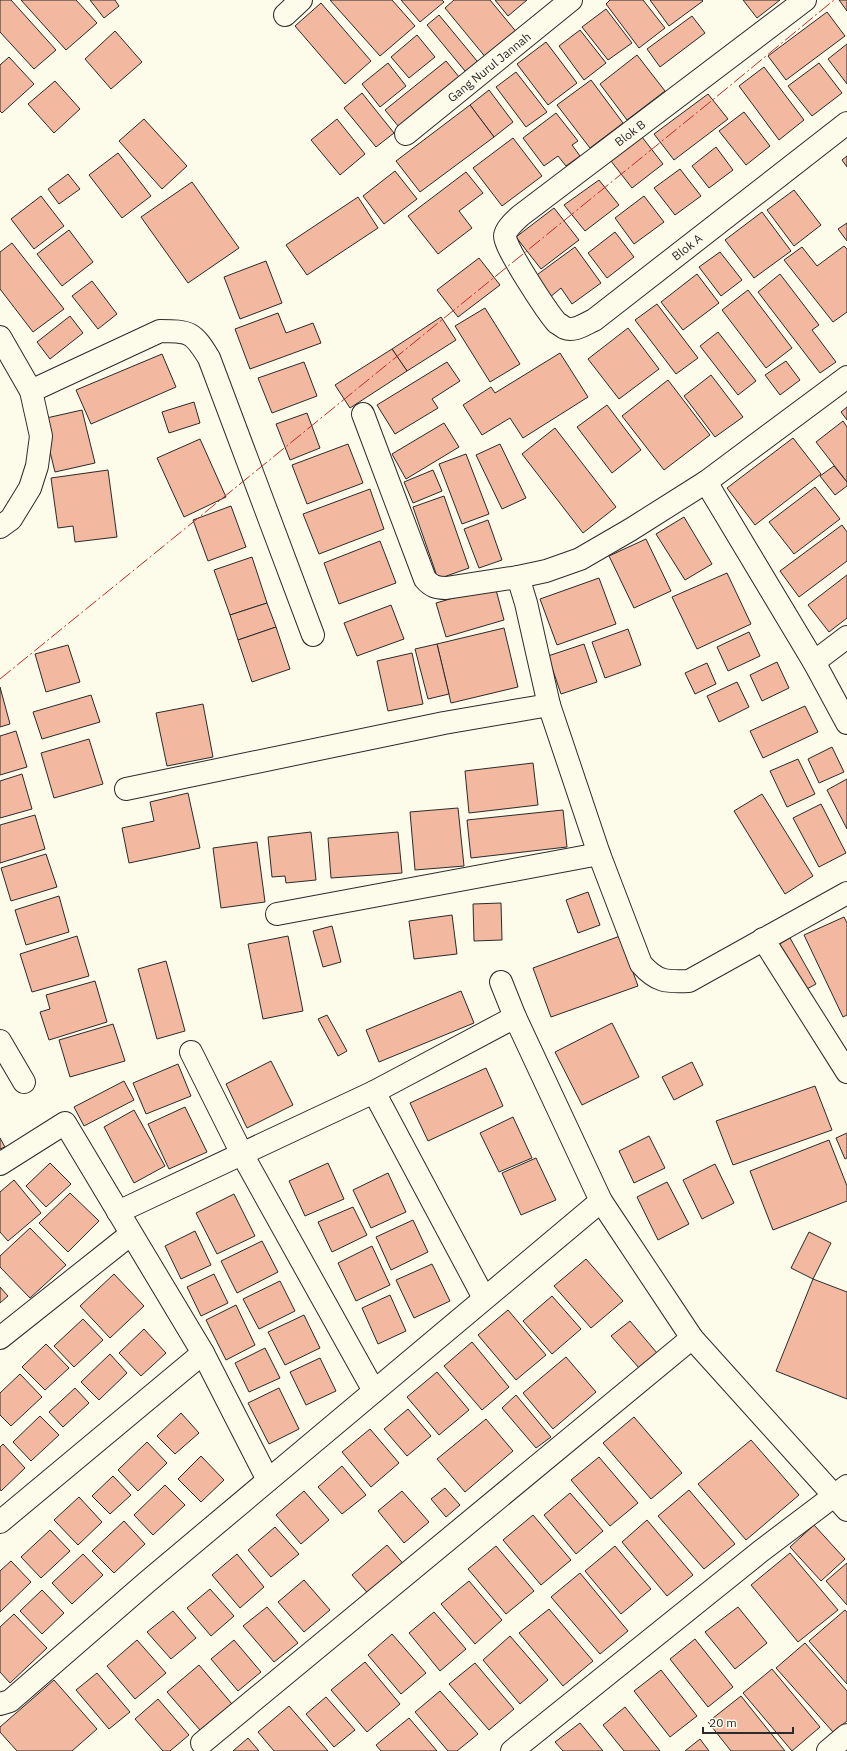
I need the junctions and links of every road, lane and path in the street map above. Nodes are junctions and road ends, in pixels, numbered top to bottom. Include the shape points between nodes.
1 (301, 0) edge
2 (571, 0) edge
3 (805, 0) edge
4 (285, 15) dead end
5 (847, 122) edge
6 (406, 134) dead end
7 (532, 286) joint
8 (0, 337) edge
9 (847, 377) edge
10 (31, 391) junction
11 (363, 414) dead end
12 (706, 482) junction
13 (0, 527) edge
14 (518, 577) junction
15 (313, 635) dead end
16 (847, 637) edge
17 (814, 662) junction
18 (549, 704) junction
19 (847, 723) edge
20 (126, 789) dead end
21 (599, 854) junction
22 (847, 893) edge
23 (277, 914) dead end
24 (762, 939) junction
25 (501, 982) dead end
26 (515, 1017) junction
27 (0, 1041) edge
28 (191, 1052) dead end
29 (847, 1072) edge
30 (24, 1082) dead end
31 (374, 1092) junction
32 (242, 1154) junction
33 (0, 1164) edge
34 (601, 1201) junction
35 (118, 1212) junction
36 (131, 1234) junction
37 (484, 1298) junction
38 (0, 1338) edge
39 (692, 1338) junction
40 (203, 1353) junction
41 (374, 1391) junction
42 (268, 1480) junction
43 (843, 1497) edge
44 (0, 1522) edge
45 (0, 1704) edge
46 (847, 1735) edge
47 (202, 1743) dead end
48 (512, 1751) edge
49 (828, 1751) edge

1 - 4 street
2 - 6 street, Gang Nurul Jannah
3 - 7 street, Blok B via 511,225 505,236 506,244
5 - 7 street, Blok A via 594,320 576,328 566,328 558,323
8 - 10 street
9 - 12 street
10 - 13 street via 41,436 37,466 30,488 11,519
10 - 15 street via 160,331 182,331 198,340 209,358
11 - 14 street via 425,579 430,585 446,588
12 - 14 street via 580,559 546,571
12 - 17 street
14 - 18 street
16 - 17 street
17 - 19 street
18 - 20 street
18 - 21 street
21 - 23 street
21 - 24 street via 642,964 650,974 662,981 689,981
22 - 24 street
24 - 29 street
25 - 26 street
26 - 31 street
26 - 34 street
27 - 30 street
28 - 32 street
31 - 32 street
31 - 37 street
32 - 35 street
32 - 41 street
33 - 35 street via 65,1123
34 - 37 street
34 - 39 street
35 - 36 street
36 - 38 street
36 - 40 street
37 - 41 street
39 - 43 street
39 - 47 street
40 - 42 street
40 - 44 street
41 - 42 street
42 - 45 street via 10,1701
43 - 48 street via 761,1551
46 - 49 street

